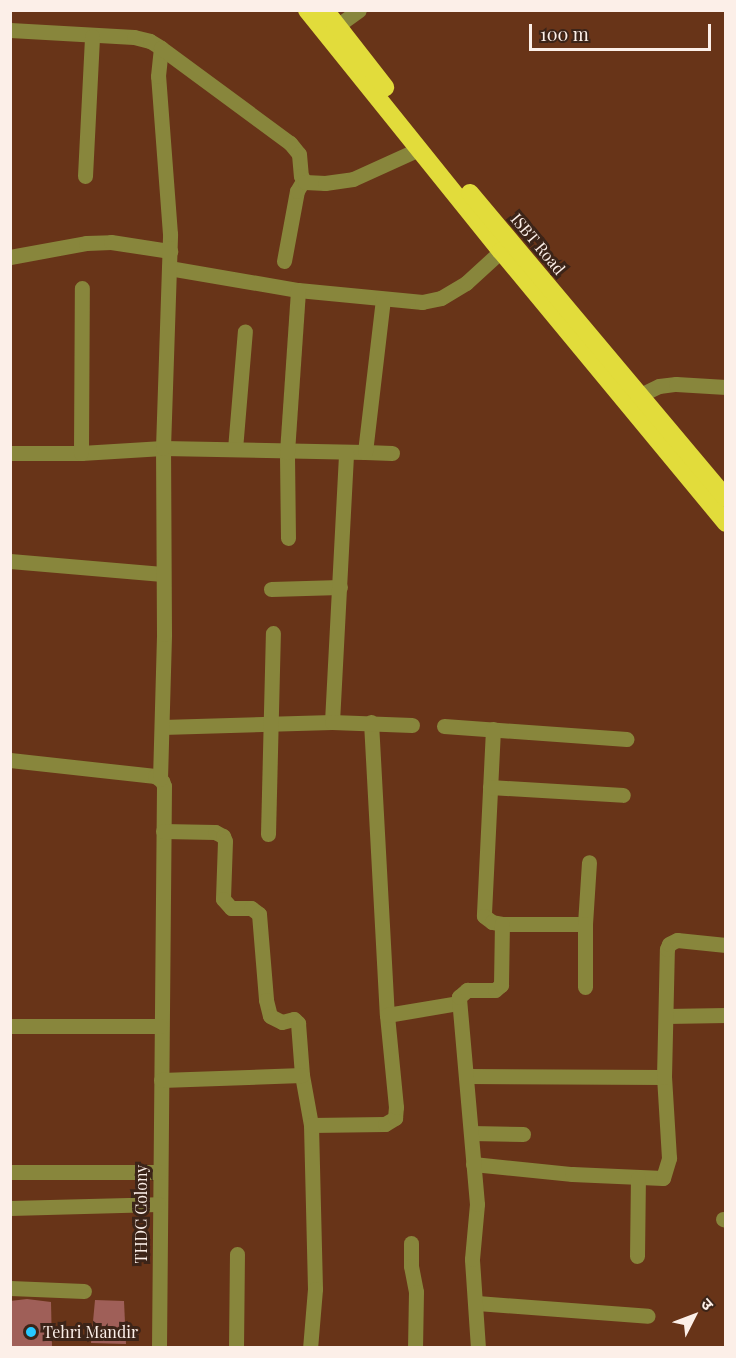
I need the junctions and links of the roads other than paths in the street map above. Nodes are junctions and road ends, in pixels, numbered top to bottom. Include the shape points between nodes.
1 (308, 10) edge
2 (325, 10) edge
3 (359, 10) edge
4 (337, 26) junction
5 (10, 30) edge
6 (92, 36) junction
7 (160, 48) junction
8 (419, 149) junction
9 (85, 176) dead end
10 (303, 180) junction
11 (459, 189) junction
12 (170, 251) junction
13 (501, 251) junction
14 (10, 257) edge
15 (284, 261) dead end
16 (169, 268) junction
17 (82, 288) dead end
18 (298, 290) junction
19 (383, 299) junction
20 (245, 331) dead end
21 (726, 387) edge
22 (632, 398) junction
23 (164, 448) junction
24 (235, 450) junction
25 (287, 452) junction
26 (365, 452) junction
27 (10, 453) edge
28 (81, 453) junction
29 (346, 453) junction
30 (392, 453) dead end
31 (726, 498) edge
32 (726, 523) edge
33 (288, 538) dead end
34 (10, 561) edge
35 (162, 574) junction
36 (340, 587) junction
37 (271, 590) dead end
38 (273, 633) dead end
39 (332, 722) junction
40 (371, 722) junction
41 (272, 724) junction
42 (412, 725) dead end
43 (444, 726) dead end
44 (162, 727) junction
45 (493, 729) junction
46 (627, 739) dead end
47 (10, 760) edge
48 (160, 779) junction
49 (490, 787) junction
50 (622, 795) dead end
51 (163, 831) junction
52 (268, 834) dead end
53 (589, 862) dead end
54 (502, 924) junction
55 (585, 924) junction
56 (726, 945) edge
57 (585, 987) dead end
58 (459, 1003) junction
59 (387, 1015) junction
60 (726, 1015) edge
61 (666, 1016) junction
62 (10, 1026) edge
63 (160, 1026) junction
64 (302, 1075) junction
65 (467, 1076) junction
66 (664, 1077) junction
67 (161, 1080) junction
68 (311, 1125) junction
69 (471, 1132) junction
70 (523, 1134) dead end
71 (473, 1164) junction
72 (10, 1172) edge
73 (159, 1172) junction
74 (638, 1178) junction
75 (158, 1204) junction
76 (10, 1208) edge
77 (411, 1243) dead end
78 (237, 1254) dead end
79 (637, 1256) dead end
80 (10, 1288) edge
81 (84, 1291) dead end
82 (477, 1303) junction
83 (648, 1316) dead end
84 (159, 1347) edge
85 (236, 1347) edge
86 (309, 1347) edge
87 (415, 1347) edge
88 (478, 1347) edge

1 - 8 highway
2 - 4 highway, ISBT Road
3 - 4 street
4 - 11 highway, ISBT Road
5 - 6 street
6 - 7 street via 134,37
6 - 9 street
7 - 10 street via 290,143 299,154
7 - 12 street, THDC Colony via 158,76 163,162 170,201
8 - 10 street via 353,179 325,183
8 - 11 highway
10 - 15 street via 297,191
11 - 13 highway
11 - 22 highway, ISBT Road
12 - 14 street via 111,242
12 - 16 street, THDC Colony
13 - 19 street via 475,276 441,298 422,302
13 - 22 highway
16 - 18 street
16 - 23 street, THDC Colony
17 - 28 street
18 - 19 street
18 - 25 street
19 - 26 street
20 - 24 street
21 - 22 street via 676,384 659,386
22 - 31 highway, ISBT Road
22 - 32 highway
23 - 24 street
23 - 28 street
23 - 35 street, THDC Colony
24 - 25 street
25 - 29 street
25 - 33 street
26 - 29 street
26 - 30 street
27 - 28 street
29 - 36 street
34 - 35 street
35 - 44 street, THDC Colony
36 - 37 street
36 - 39 street
38 - 41 street
39 - 40 street
39 - 41 street
40 - 42 street
40 - 59 street
41 - 44 street
41 - 52 street
43 - 45 street
44 - 48 street, THDC Colony
45 - 46 street
45 - 49 street
47 - 48 street
48 - 51 street, THDC Colony via 164,786
49 - 50 street
49 - 54 street via 483,910 487,919
51 - 63 street, THDC Colony
51 - 64 street via 215,832 223,836 223,899 229,907 251,908 259,914 270,1016 298,1023
53 - 55 street
54 - 55 street
54 - 58 street via 501,985 495,990 463,991
55 - 57 street
56 - 61 street via 677,940 669,944
58 - 59 street
58 - 65 street
59 - 68 street via 394,1118 385,1124
60 - 61 street
61 - 66 street
62 - 63 street
63 - 67 street, THDC Colony
64 - 67 street
64 - 68 street
65 - 66 street
65 - 69 street
66 - 74 street via 668,1168 663,1178
67 - 73 street, THDC Colony
68 - 86 street via 315,1289
69 - 70 street
69 - 71 street
71 - 74 street
71 - 82 street via 477,1212 472,1259
72 - 73 street
73 - 75 street, THDC Colony
74 - 79 street
75 - 76 street
75 - 84 street, THDC Colony
77 - 87 street via 416,1292
78 - 85 street
80 - 81 street
82 - 83 street
82 - 88 street

